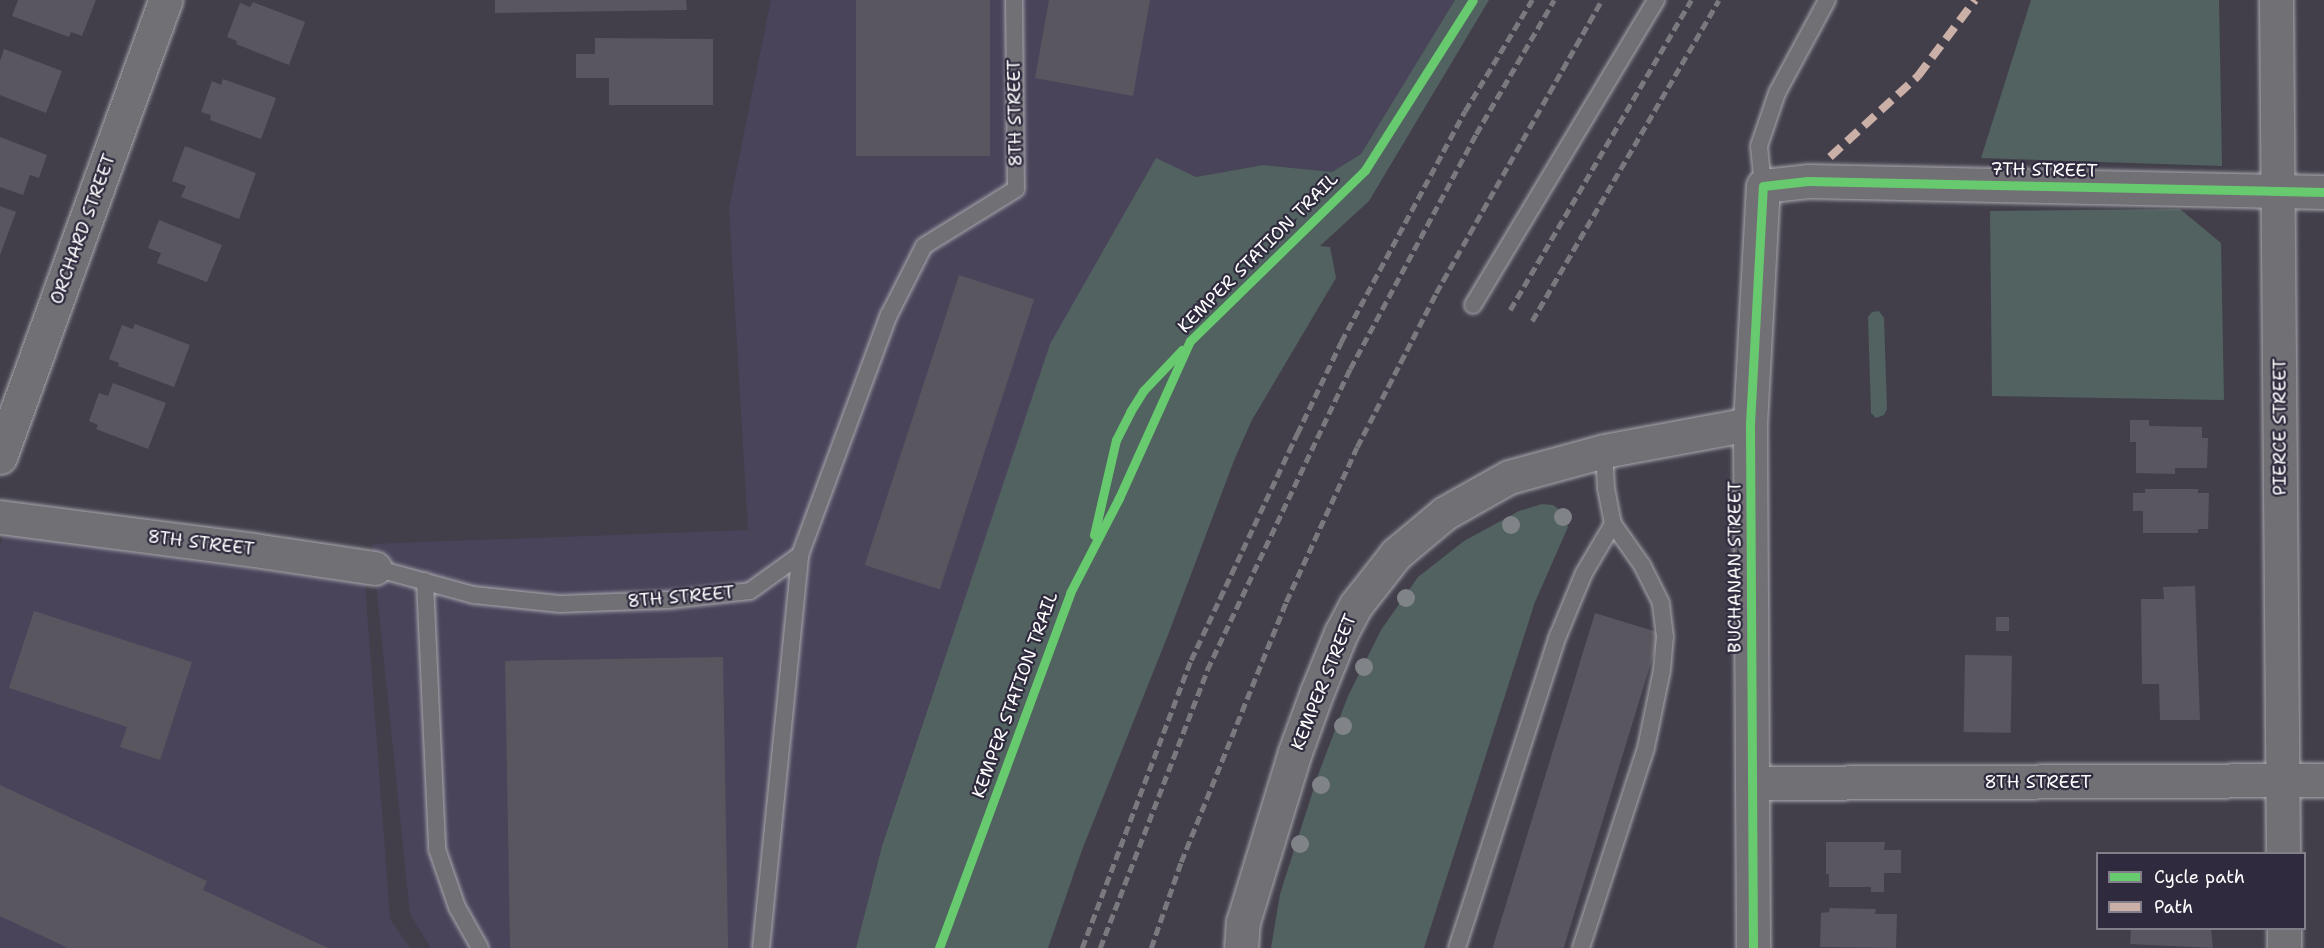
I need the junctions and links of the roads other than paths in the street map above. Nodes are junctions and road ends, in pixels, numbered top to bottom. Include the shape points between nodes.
1 (165, 0) edge
2 (1014, 0) edge
3 (1656, 0) edge
4 (1827, 0) edge
5 (2276, 0) edge
6 (1763, 186) junction
7 (2278, 191) junction
8 (2324, 192) edge
9 (1473, 305) dead end
10 (1750, 424) junction
11 (1604, 451) junction
12 (0, 457) edge
13 (0, 517) edge
14 (1613, 524) junction
15 (800, 555) junction
16 (375, 568) joint
17 (425, 581) junction
18 (2283, 780) junction
19 (2324, 780) edge
20 (1752, 783) junction
21 (2283, 852) edge
22 (2284, 930) edge
23 (480, 948) edge
24 (761, 948) edge
25 (1241, 948) edge
26 (1458, 948) edge
27 (1581, 948) edge
28 (1753, 948) edge
29 (2284, 948) edge

1 - 12 street, ORCHARD STREET
2 - 15 lane, 8TH STREET via 1016,189 924,246 889,315
3 - 9 lane
4 - 6 lane via 1777,93 1759,146
5 - 7 street, PIERCE STREET
6 - 7 street, 7TH STREET via 1808,181
6 - 10 street, BUCHANAN STREET
7 - 8 street, 7TH STREET
7 - 18 street, PIERCE STREET
10 - 11 street, KEMPER STREET
10 - 20 street, BUCHANAN STREET
11 - 14 lane
11 - 25 street, KEMPER STREET via 1509,477 1477,493 1416,535 1356,605 1341,633 1295,752 1243,922
13 - 16 street, 8TH STREET
14 - 26 lane via 1584,573 1558,636
14 - 27 lane via 1642,565 1661,603 1665,637 1647,748
15 - 17 lane, 8TH STREET via 750,591 669,600 560,604 474,595
15 - 24 lane
16 - 17 lane, 8TH STREET
17 - 23 lane via 436,849 457,907
18 - 19 street, 8TH STREET
18 - 20 street, 8TH STREET
18 - 21 street, PIERCE STREET
20 - 28 street, BUCHANAN STREET
22 - 29 street

